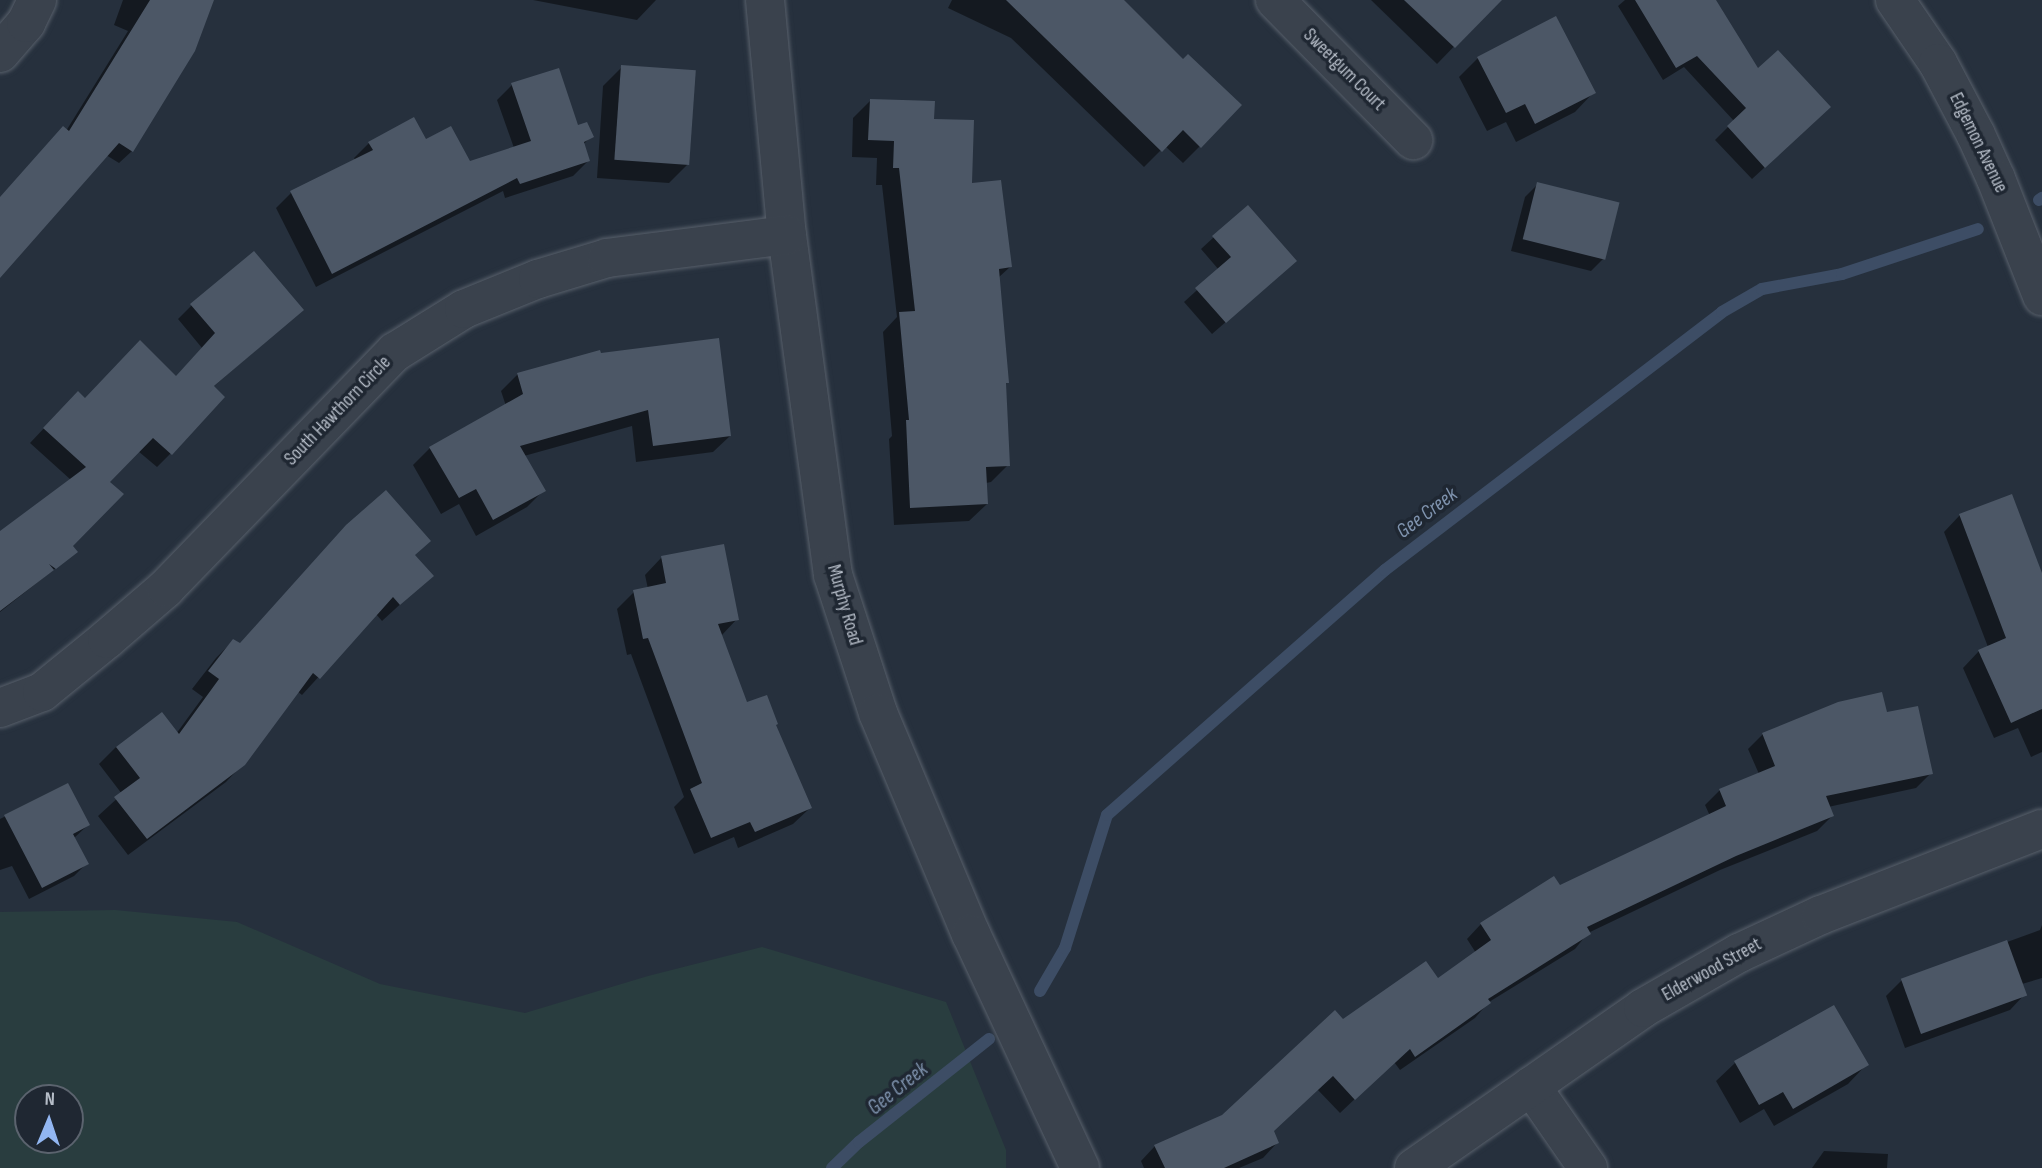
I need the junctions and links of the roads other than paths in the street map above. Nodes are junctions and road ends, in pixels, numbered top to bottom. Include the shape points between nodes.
1 (37, 0) edge
2 (765, 0) edge
3 (1275, 0) edge
4 (1895, 0) edge
5 (0, 53) edge
6 (1413, 140) dead end
7 (787, 235) junction
8 (2042, 296) edge
9 (0, 708) edge
10 (2042, 829) edge
11 (1531, 1086) junction
12 (1080, 1168) edge
13 (1414, 1168) edge
14 (1588, 1168) edge

1 - 5 street via 26,23
2 - 7 street, Murphy Road
3 - 6 street, Sweetgum Court
4 - 8 street, Edgemon Avenue via 1938,64 1976,135
7 - 9 street, South Hawthorn Circle via 607,258 537,279 464,309 396,352 166,588 127,622 42,692
7 - 12 street, Murphy Road via 833,575 883,726 971,934
10 - 11 street, Elderwood Street via 1821,915 1739,953 1643,1008
11 - 13 street, Elderwood Street
11 - 14 street

